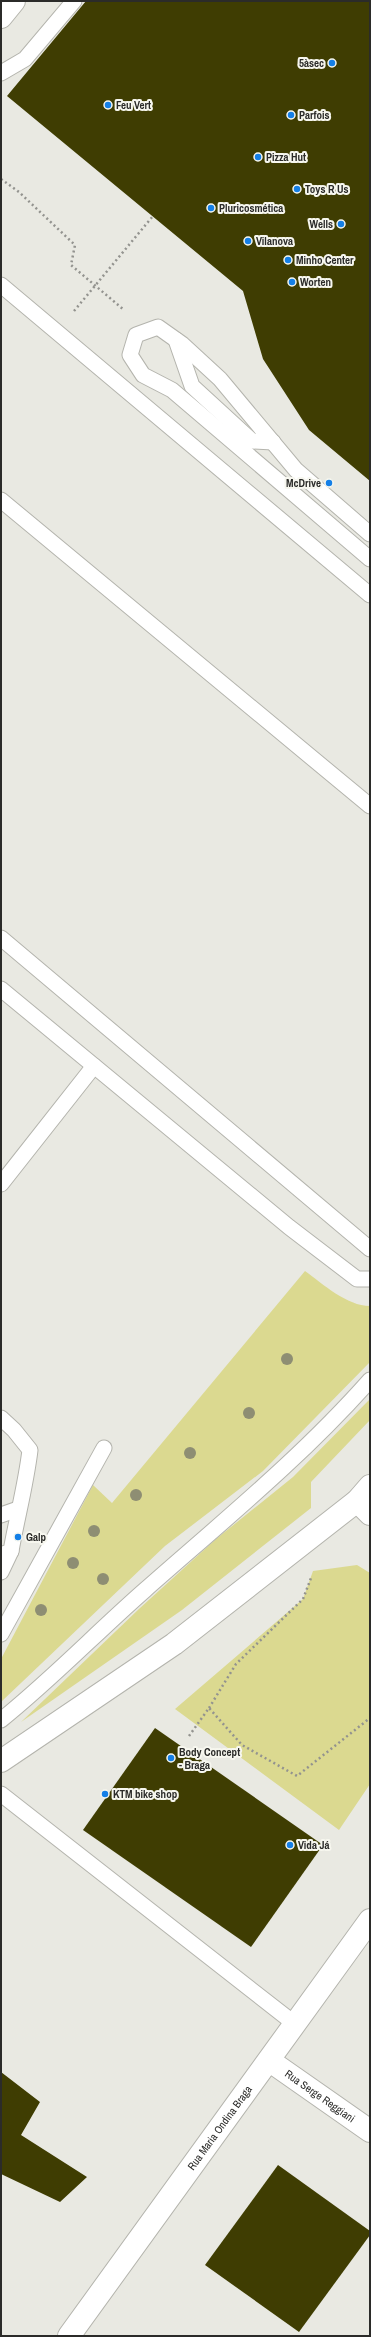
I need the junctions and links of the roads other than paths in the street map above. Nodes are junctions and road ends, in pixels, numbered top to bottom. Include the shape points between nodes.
1 (14, 1) edge
2 (74, 1) edge
3 (1, 17) edge
4 (1, 73) edge
5 (1, 285) edge
6 (176, 340) junction
7 (273, 442) junction
8 (1, 500) edge
9 (370, 534) edge
10 (370, 559) edge
11 (370, 595) edge
12 (370, 806) edge
13 (1, 938) edge
14 (1, 989) edge
15 (94, 1066) junction
16 (1, 1184) edge
17 (370, 1249) edge
18 (370, 1279) edge
19 (370, 1380) edge
20 (1, 1418) edge
21 (104, 1448) dead end
22 (366, 1501) edge
23 (18, 1509) junction
24 (1, 1515) edge
25 (6, 1553) edge
26 (1, 1572) edge
27 (1, 1634) edge
28 (1, 1720) edge
29 (1, 1761) edge
30 (1, 1794) edge
31 (370, 1920) edge
32 (295, 2024) junction
33 (270, 2061) junction
34 (370, 2131) edge
35 (69, 2336) edge

1 - 3 street
2 - 4 lane via 25,59
5 - 11 lane
6 - 7 lane via 220,379
6 - 7 lane via 192,386 252,441
6 - 10 lane via 158,327 136,335 130,355 143,375 172,390
7 - 9 lane via 296,470
8 - 12 lane
13 - 17 lane
14 - 15 lane
15 - 16 lane
15 - 18 lane via 295,1232 357,1279
19 - 28 lane via 270,1482 121,1611
20 - 23 lane via 30,1450 26,1482
21 - 27 lane
22 - 29 street via 174,1644
23 - 24 lane
23 - 25 lane
25 - 26 lane
30 - 32 lane
31 - 32 street, Rua Maria Ondina Braga
32 - 33 street, Rua Maria Ondina Braga
33 - 34 street, Rua Serge Reggiani
33 - 35 street, Rua Maria Ondina Braga

